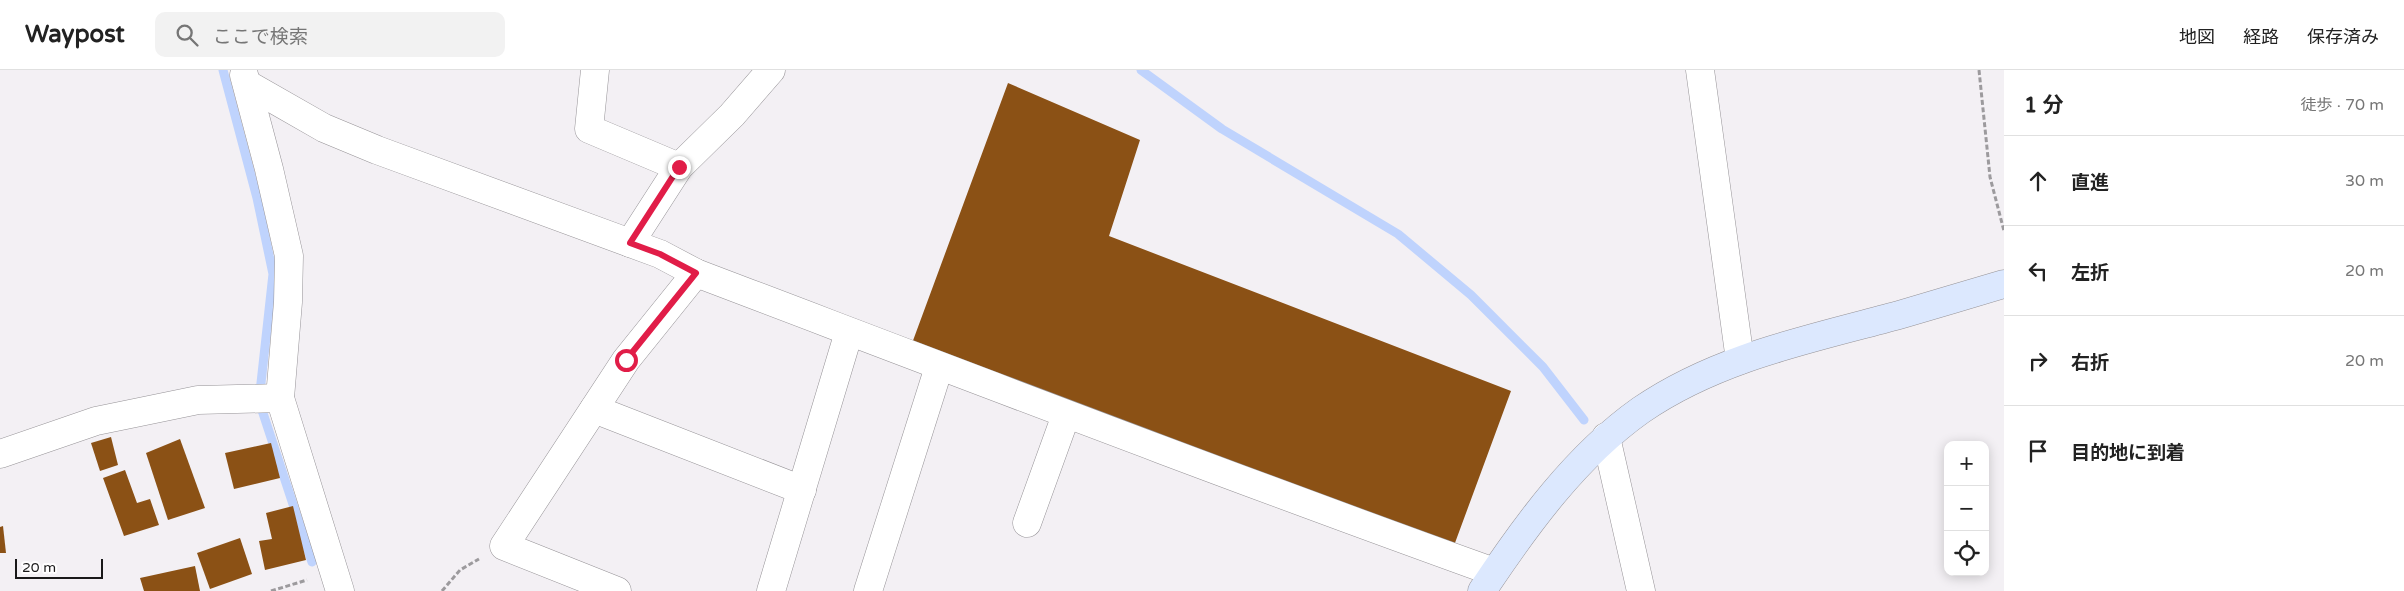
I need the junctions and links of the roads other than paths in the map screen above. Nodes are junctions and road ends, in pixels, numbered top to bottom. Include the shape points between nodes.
1 (595, 70) edge
2 (771, 70) edge
3 (1700, 70) edge
4 (245, 77) edge
5 (679, 167) junction
6 (630, 243) junction
7 (696, 273) junction
8 (2004, 284) edge
9 (849, 332) junction
10 (1740, 360) junction
11 (939, 367) junction
12 (279, 398) junction
13 (594, 409) junction
14 (1066, 415) junction
15 (1606, 437) junction
16 (0, 454) edge
17 (802, 490) junction
18 (1028, 523) dead end
19 (337, 581) edge
20 (1488, 582) edge
21 (617, 591) edge
22 (771, 591) edge
23 (868, 591) edge
24 (1641, 591) edge

1 - 5 street via 589,129
2 - 5 street via 732,115
3 - 10 street
4 - 6 street via 324,128
4 - 12 street via 289,256
5 - 6 street
6 - 7 street
7 - 9 street
7 - 13 street via 626,360
8 - 10 street via 1792,342
9 - 11 street
9 - 17 street
10 - 15 street via 1642,410
11 - 14 street
11 - 23 street
12 - 16 street via 198,400 96,421
12 - 19 street
13 - 17 street
13 - 21 street via 504,546
14 - 18 street
14 - 20 street via 1245,483
15 - 20 street via 1557,488
15 - 24 street
17 - 22 street

